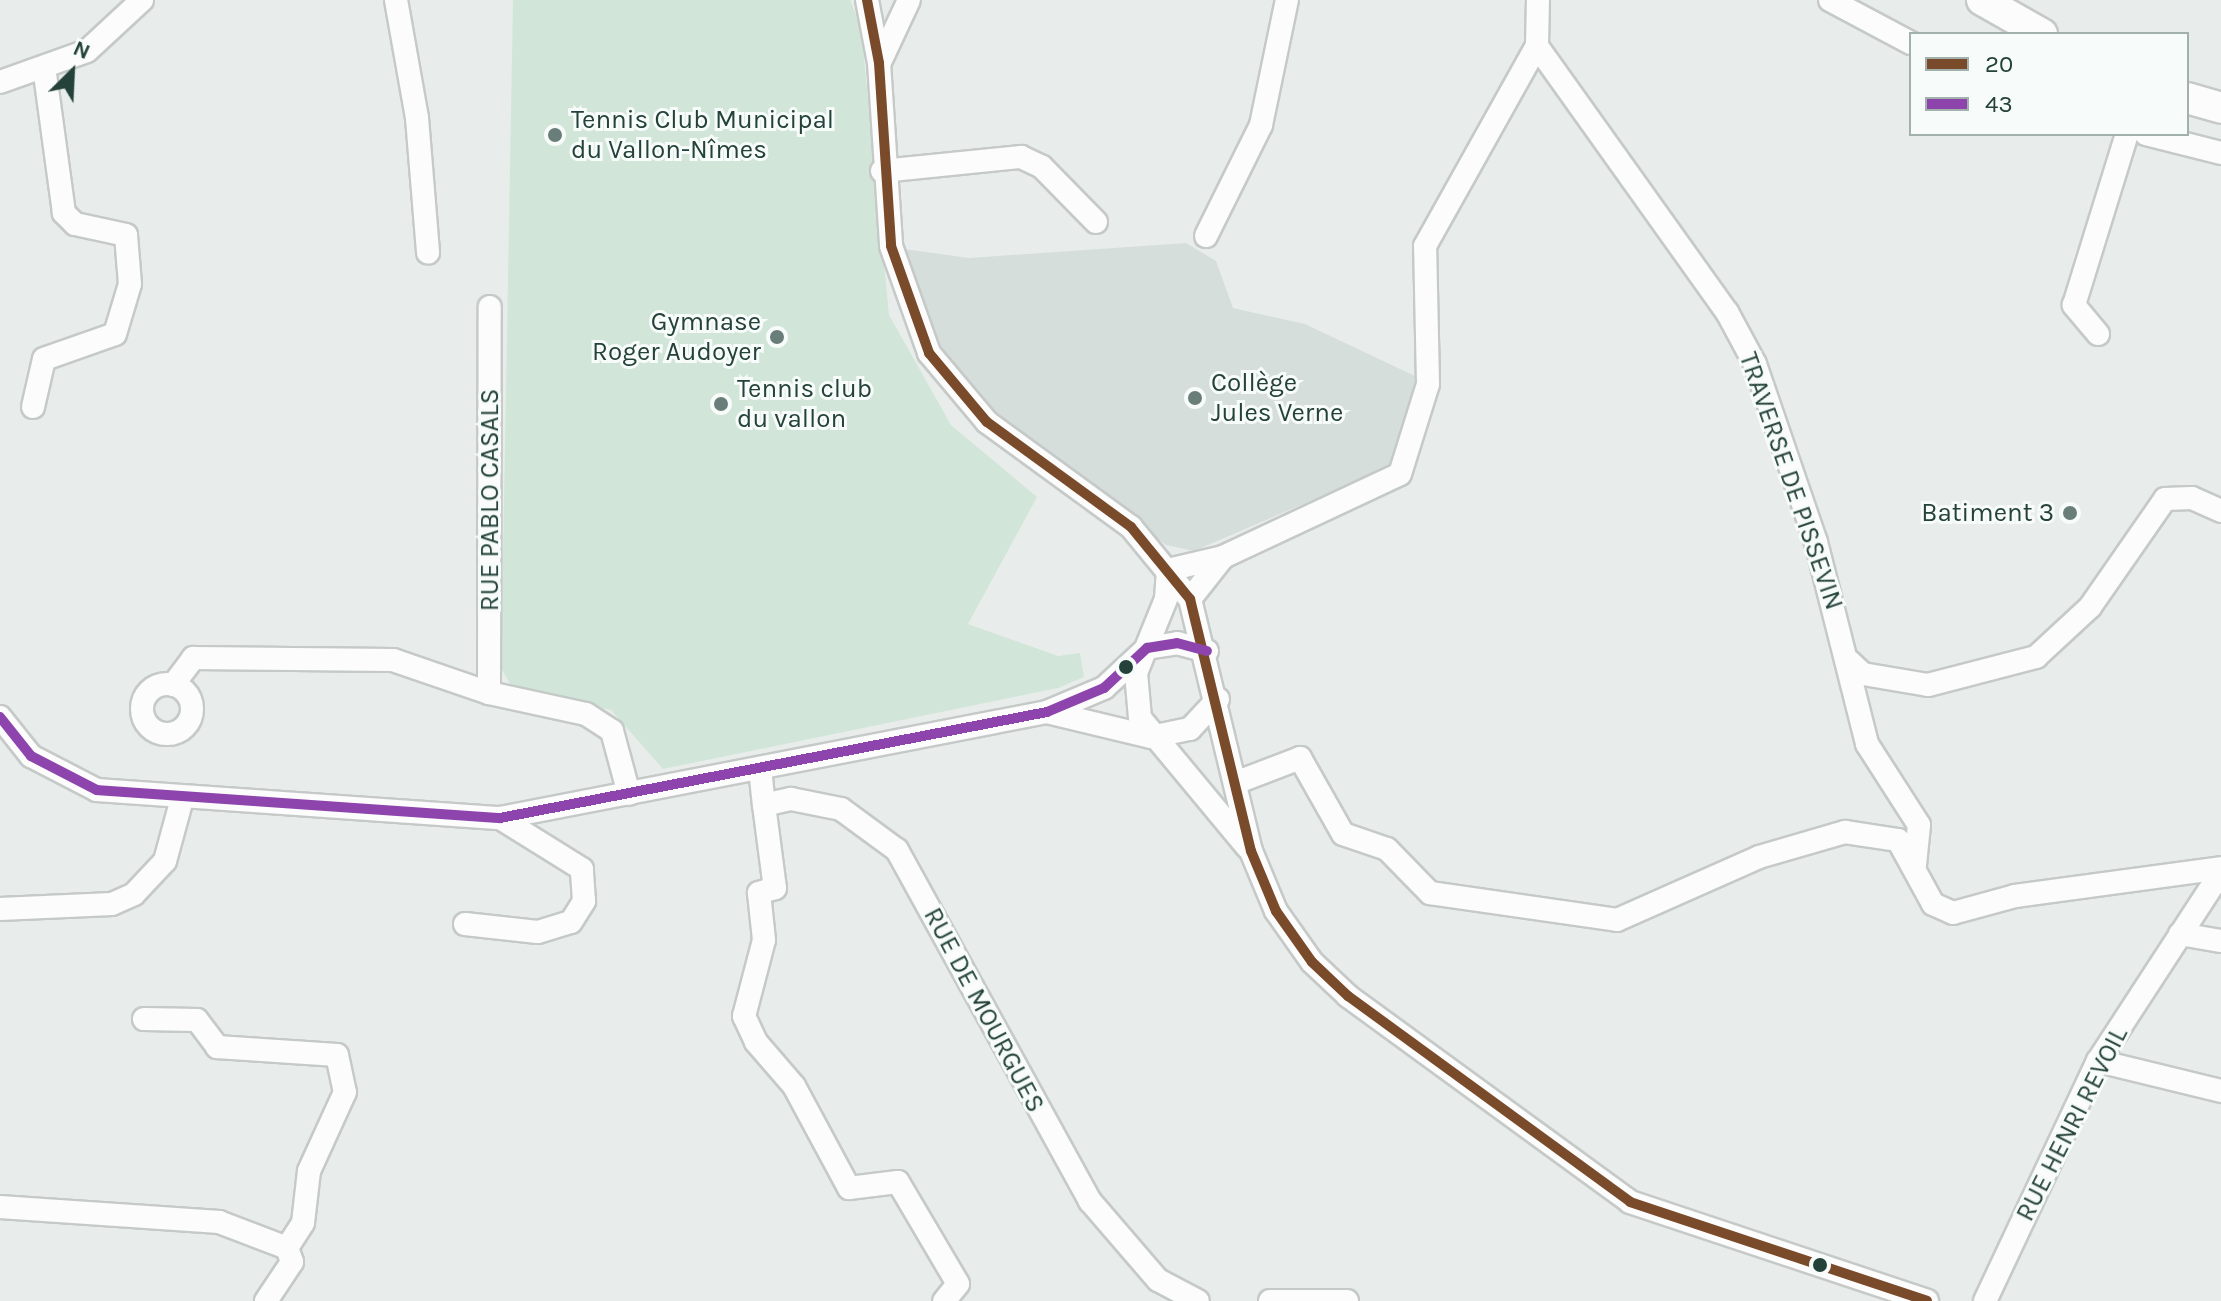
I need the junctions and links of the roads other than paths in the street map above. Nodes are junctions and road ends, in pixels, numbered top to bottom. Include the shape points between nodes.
1 (142, 0) edge
2 (396, 0) edge
3 (867, 0) edge
4 (909, 0) edge
5 (1287, 0) edge
6 (1538, 0) edge
7 (1830, 0) edge
8 (1982, 0) edge
9 (2038, 32) edge
10 (1909, 42) edge
11 (1537, 46) junction
12 (879, 63) junction
13 (44, 67) junction
14 (0, 82) edge
15 (2189, 99) edge
16 (2221, 108) edge
17 (2126, 136) edge
18 (2154, 136) edge
19 (2221, 153) edge
20 (882, 171) junction
21 (1096, 222) dead end
22 (1206, 236) dead end
23 (428, 253) dead end
24 (490, 307) dead end
25 (2098, 334) dead end
26 (33, 407) dead end
27 (2221, 511) edge
28 (1223, 557) junction
29 (1168, 570) junction
30 (1190, 599) junction
31 (1147, 648) junction
32 (1207, 651) junction
33 (1849, 661) junction
34 (173, 685) dead end
35 (489, 693) junction
36 (1218, 699) junction
37 (1047, 712) junction
38 (0, 717) edge
39 (1151, 737) junction
40 (760, 768) junction
41 (1235, 783) junction
42 (629, 794) junction
43 (182, 799) junction
44 (764, 805) junction
45 (500, 818) junction
46 (1251, 851) junction
47 (1915, 865) junction
48 (2221, 870) edge
49 (0, 909) edge
50 (465, 924) dead end
51 (2180, 934) junction
52 (2221, 941) edge
53 (144, 1019) dead end
54 (2098, 1061) junction
55 (2221, 1091) edge
56 (0, 1207) edge
57 (287, 1248) junction
58 (266, 1301) edge
59 (944, 1301) edge
60 (1198, 1301) edge
61 (1270, 1301) edge
62 (1347, 1301) edge
63 (1927, 1301) edge
64 (1985, 1301) edge

1 - 13 street via 106,38
2 - 23 street via 417,118
3 - 12 street
4 - 12 street
5 - 22 street via 1261,125
6 - 11 street
7 - 10 street
8 - 9 main road
11 - 28 street via 1425,246 1428,384 1400,474
11 - 33 street, TRAVERSE DE PISSEVIN via 1742,336 1795,477
12 - 20 street
13 - 14 street
13 - 26 street via 64,213 75,224 126,235 130,284 115,334 44,359
15 - 16 main road
17 - 25 street via 2074,305
18 - 19 street
20 - 21 street via 1021,157 1042,167
20 - 29 street via 906,303 952,385 987,422 1119,517
24 - 35 street, RUE PABLO CASALS
27 - 33 street via 2192,498 2165,499 2124,566 2036,657 1928,685 1863,674
28 - 29 street
28 - 30 street
29 - 30 street
29 - 31 street via 1166,599
30 - 32 street
31 - 32 street via 1177,643
31 - 37 street via 1104,688
31 - 39 street via 1135,698
32 - 36 street
33 - 47 street, TRAVERSE DE PISSEVIN via 1867,744 1919,825
34 - 35 street via 193,658 344,654 393,660
35 - 42 street via 586,714 612,731
36 - 39 street via 1190,729
36 - 41 street
37 - 39 street
37 - 40 street
38 - 43 street via 31,756 64,777 97,790
39 - 46 street
40 - 42 street
40 - 44 street
41 - 46 street
41 - 47 street via 1300,758 1343,834 1387,849 1430,893 1617,920 1759,857 1845,832 1898,840
42 - 45 street
43 - 45 street
43 - 49 street via 165,861 134,894 112,904
44 - 59 street via 775,888 759,893 764,940 744,1016 756,1042 794,1086 849,1188 898,1182 958,1284
44 - 60 street, RUE DE MOURGUES via 791,799 841,809 897,850 1090,1201 1158,1280
45 - 50 street via 582,869 584,901 571,922 538,932
46 - 63 street via 1276,911 1348,996 1607,1186 1665,1216
47 - 48 street via 1933,904 1953,913 2015,896
48 - 51 street, RUE HENRI REVOIL
51 - 52 street
51 - 54 street, RUE HENRI REVOIL
53 - 57 street via 197,1020 217,1047 337,1055 345,1092 309,1171 303,1223
54 - 55 street
54 - 64 street, RUE HENRI REVOIL
56 - 57 street via 219,1222
57 - 58 street via 292,1262
61 - 62 street

